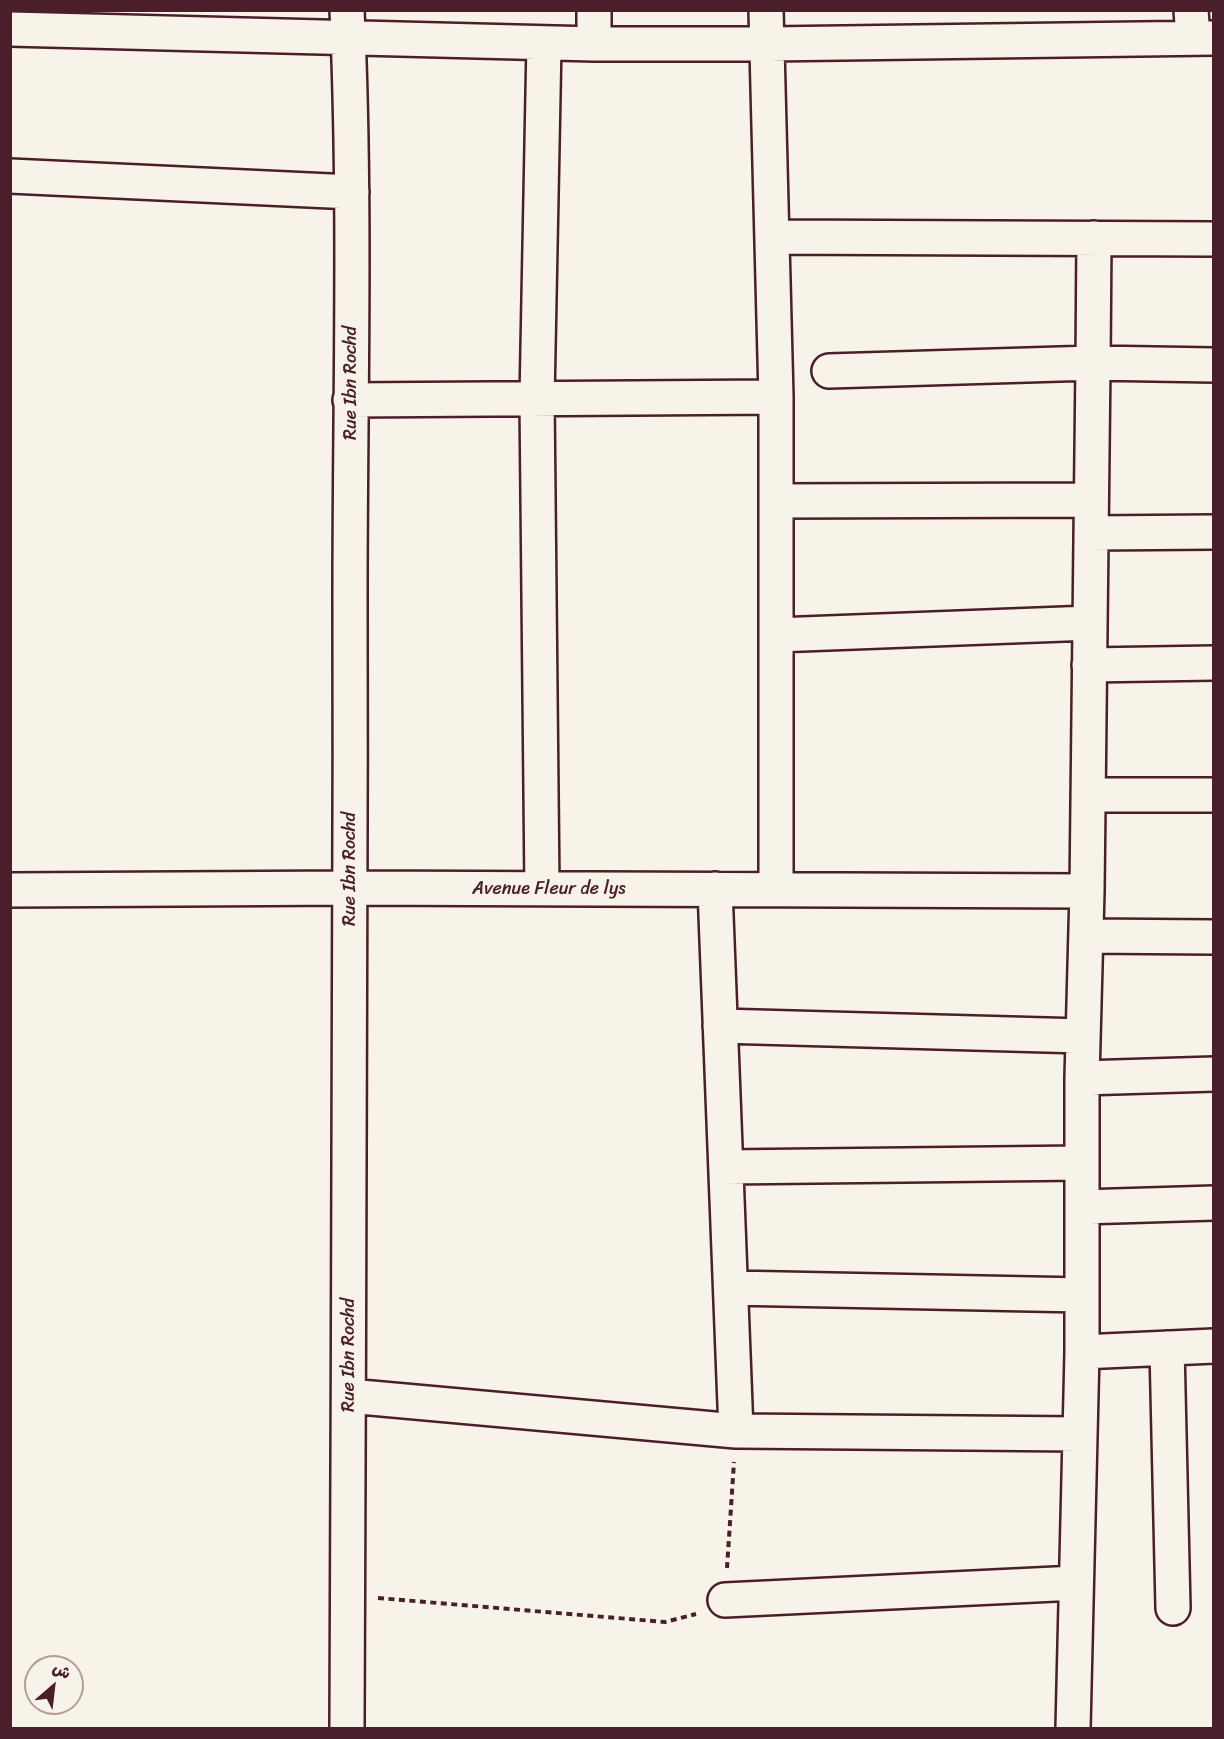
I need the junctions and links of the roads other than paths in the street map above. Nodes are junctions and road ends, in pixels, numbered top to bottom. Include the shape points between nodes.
1 (594, 10) edge
2 (766, 10) edge
3 (347, 24) edge
4 (10, 29) edge
5 (1199, 29) edge
6 (544, 43) junction
7 (594, 44) junction
8 (768, 44) junction
9 (10, 176) edge
10 (352, 192) junction
11 (772, 237) junction
12 (1094, 238) junction
13 (1214, 239) edge
14 (1093, 363) junction
15 (1214, 365) edge
16 (829, 371) dead end
17 (776, 397) junction
18 (537, 399) junction
19 (350, 400) junction
20 (1091, 500) junction
21 (776, 501) junction
22 (1214, 532) edge
23 (1091, 534) junction
24 (1090, 623) junction
25 (776, 635) junction
26 (1214, 663) edge
27 (1089, 665) junction
28 (1088, 795) junction
29 (1214, 795) edge
30 (351, 888) junction
31 (542, 889) junction
32 (715, 889) junction
33 (776, 889) junction
34 (10, 890) edge
35 (1087, 891) junction
36 (1086, 936) junction
37 (1214, 937) edge
38 (720, 1026) junction
39 (1083, 1036) junction
40 (1214, 1074) edge
41 (1082, 1078) junction
42 (1082, 1163) junction
43 (726, 1167) junction
44 (1214, 1203) edge
45 (1082, 1207) junction
46 (730, 1288) junction
47 (1082, 1295) junction
48 (1214, 1346) edge
49 (1167, 1348) junction
50 (1082, 1352) junction
51 (349, 1396) junction
52 (736, 1431) junction
53 (1080, 1434) junction
54 (1076, 1582) junction
55 (724, 1600) road end
56 (1173, 1608) dead end
57 (347, 1728) edge
58 (1073, 1728) edge

1 - 7 street
2 - 8 street
3 - 4 street
3 - 6 street
3 - 10 street, Rue Ibn Rochd
5 - 8 street
6 - 7 street
6 - 18 street
7 - 8 street
8 - 11 street
9 - 10 street
10 - 19 street, Rue Ibn Rochd
11 - 12 street
11 - 17 street
12 - 13 street
12 - 14 street
14 - 15 street
14 - 16 street
14 - 20 street
17 - 18 street
17 - 21 street
18 - 19 street
18 - 31 street
19 - 30 street, Rue Ibn Rochd
20 - 21 street
20 - 23 street
21 - 25 street
22 - 23 street
23 - 24 street
24 - 25 street
24 - 27 street
25 - 33 street
26 - 27 street
27 - 28 street
28 - 29 street
28 - 35 street
30 - 31 street, Avenue Fleur de lys
30 - 34 street, Avenue Fleur de lys
30 - 51 street, Rue Ibn Rochd
31 - 32 street, Avenue Fleur de lys
32 - 33 street, Avenue Fleur de lys
32 - 38 street
33 - 35 street, Avenue Fleur de lys
35 - 36 street
36 - 37 street
36 - 39 street
38 - 39 street
38 - 43 street
39 - 41 street
40 - 41 street
41 - 42 street
42 - 43 street
42 - 45 street
43 - 46 street
44 - 45 street
45 - 47 street
46 - 47 street
46 - 52 street
47 - 50 street
48 - 49 street
49 - 50 street
49 - 56 street
50 - 53 street
51 - 52 street
51 - 57 street, Rue Ibn Rochd
52 - 53 street
53 - 54 street
54 - 55 street
54 - 58 street

